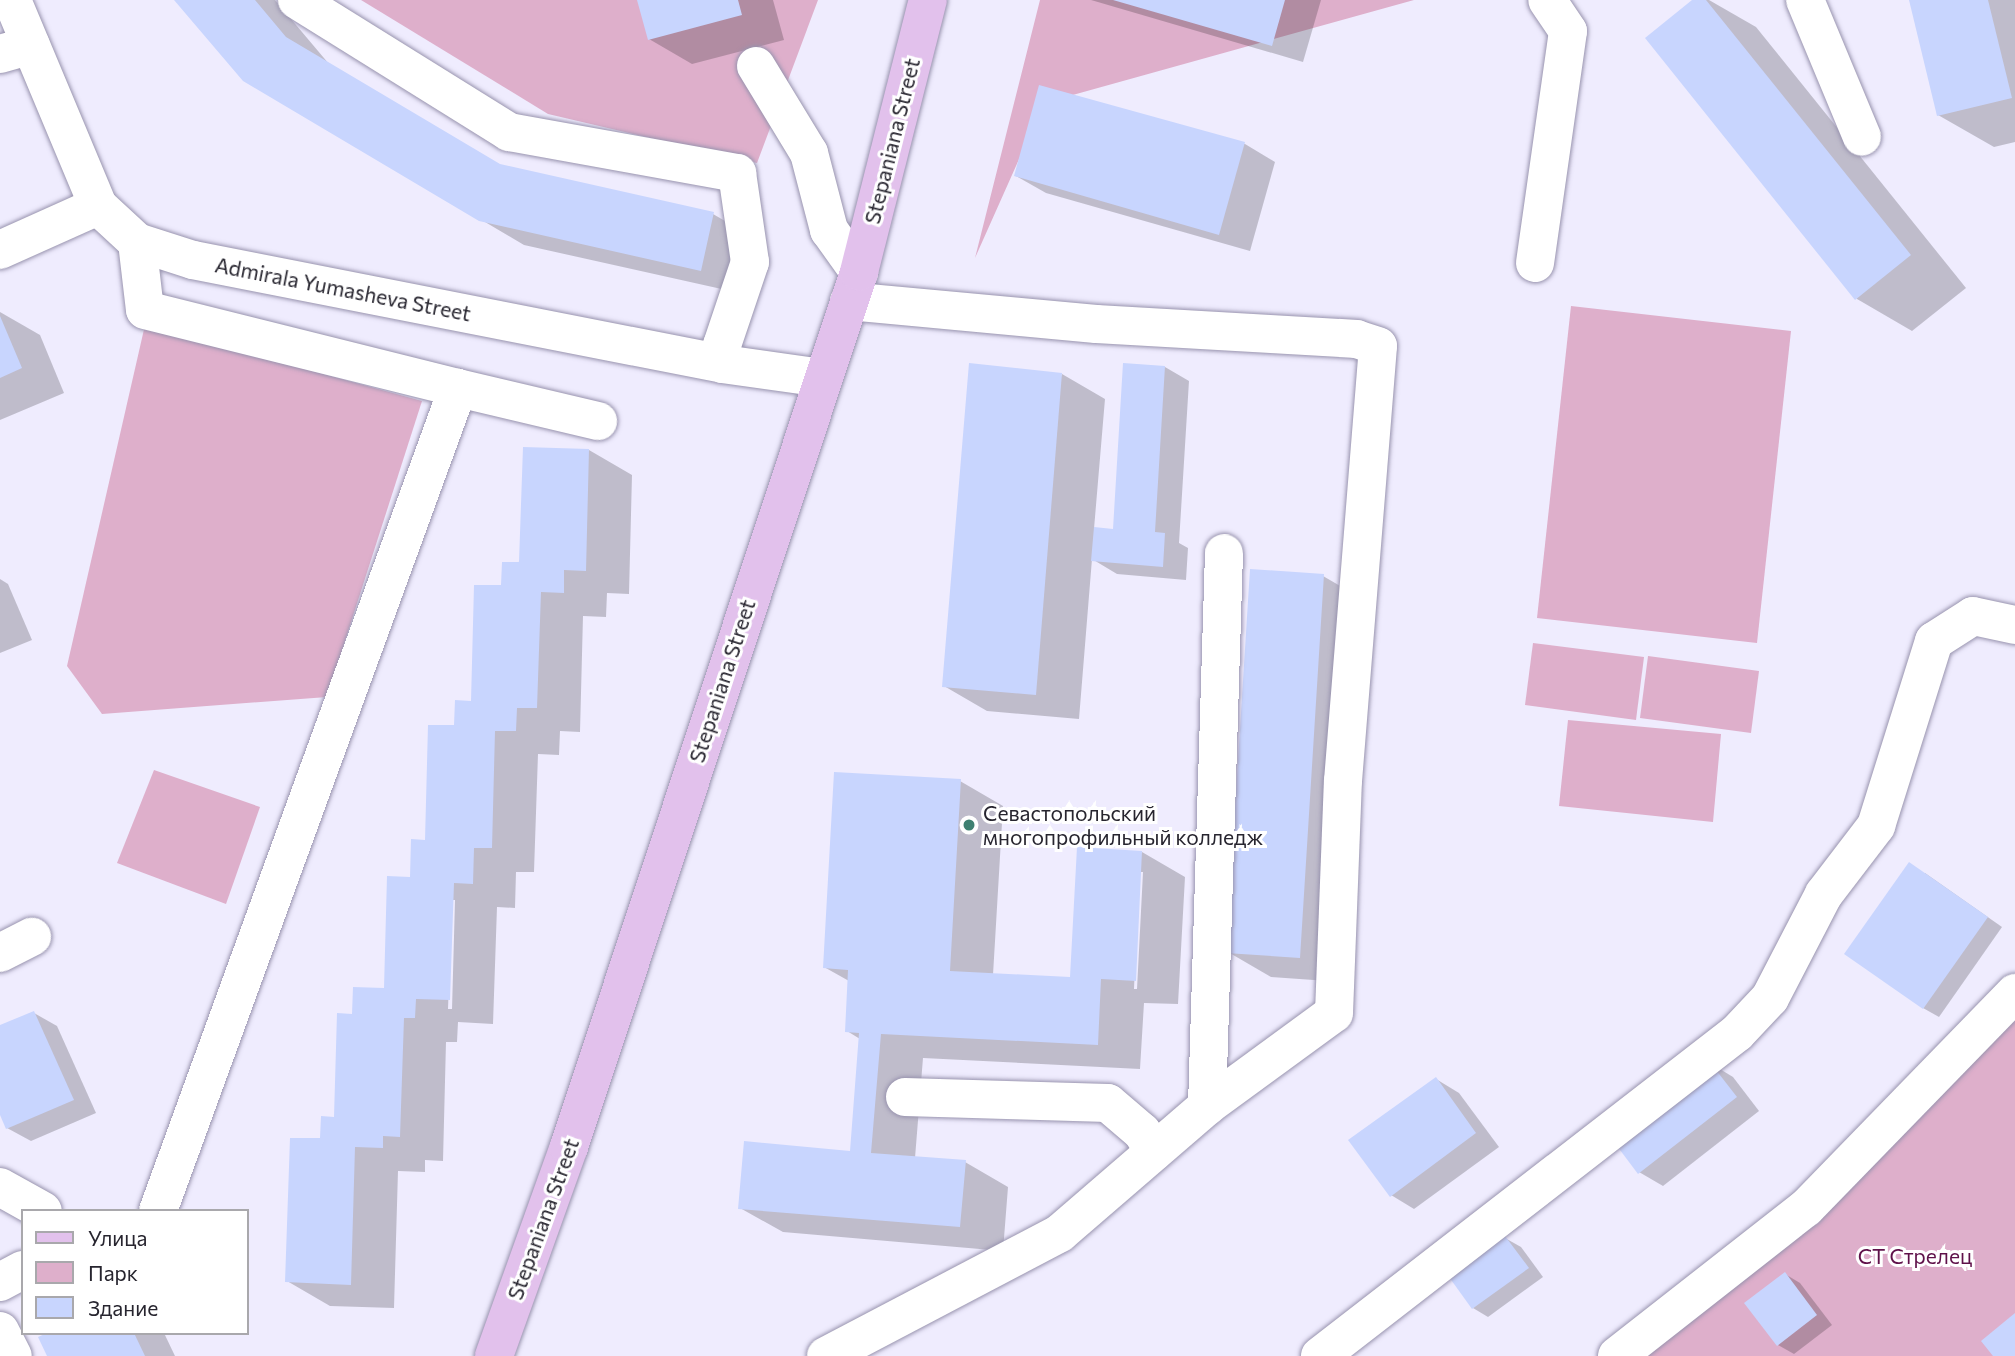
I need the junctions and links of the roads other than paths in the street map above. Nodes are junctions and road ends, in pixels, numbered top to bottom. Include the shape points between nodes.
1 (12, 0) edge
2 (297, 0) edge
3 (928, 0) edge
4 (1547, 0) edge
5 (1805, 0) edge
6 (15, 49) edge
7 (756, 66) dead end
8 (1862, 136) dead end
9 (98, 206) junction
10 (137, 242) junction
11 (0, 250) edge
12 (1535, 263) dead end
13 (854, 286) junction
14 (723, 364) junction
15 (822, 378) junction
16 (458, 388) junction
17 (598, 421) dead end
18 (1224, 553) dead end
19 (2015, 625) edge
20 (2015, 993) edge
21 (905, 1097) dead end
22 (1207, 1106) junction
23 (1154, 1152) junction
24 (0, 1187) edge
25 (39, 1209) edge
26 (159, 1209) edge
27 (21, 1270) edge
28 (0, 1282) edge
29 (0, 1331) edge
30 (13, 1356) edge
31 (494, 1356) edge
32 (826, 1356) edge
33 (1320, 1356) edge
34 (1617, 1356) edge

1 - 6 street, Admirala Yumasheva Street
2 - 14 street via 509,132 737,173 750,262 722,345
3 - 13 main road, Stepaniana Street
4 - 12 street via 1568,31
5 - 8 street
6 - 9 street, Admirala Yumasheva Street
7 - 13 street via 809,153 829,230
9 - 10 street, Admirala Yumasheva Street
9 - 11 street
10 - 14 street, Admirala Yumasheva Street via 193,260
10 - 16 street via 145,310
13 - 15 main road, Stepaniana Street
13 - 22 street via 1097,324 1357,339 1378,346 1343,781 1334,1013
14 - 15 street, Admirala Yumasheva Street
15 - 31 main road, Stepaniana Street via 569,1147
16 - 17 street
16 - 26 street
18 - 22 street
19 - 33 street via 1973,616 1934,641 1876,826 1824,894 1770,998 1737,1033
20 - 34 street via 1806,1208
21 - 23 street via 1108,1103 1142,1132
22 - 23 street
23 - 32 street via 1060,1233
24 - 25 street
27 - 28 street
29 - 30 street

